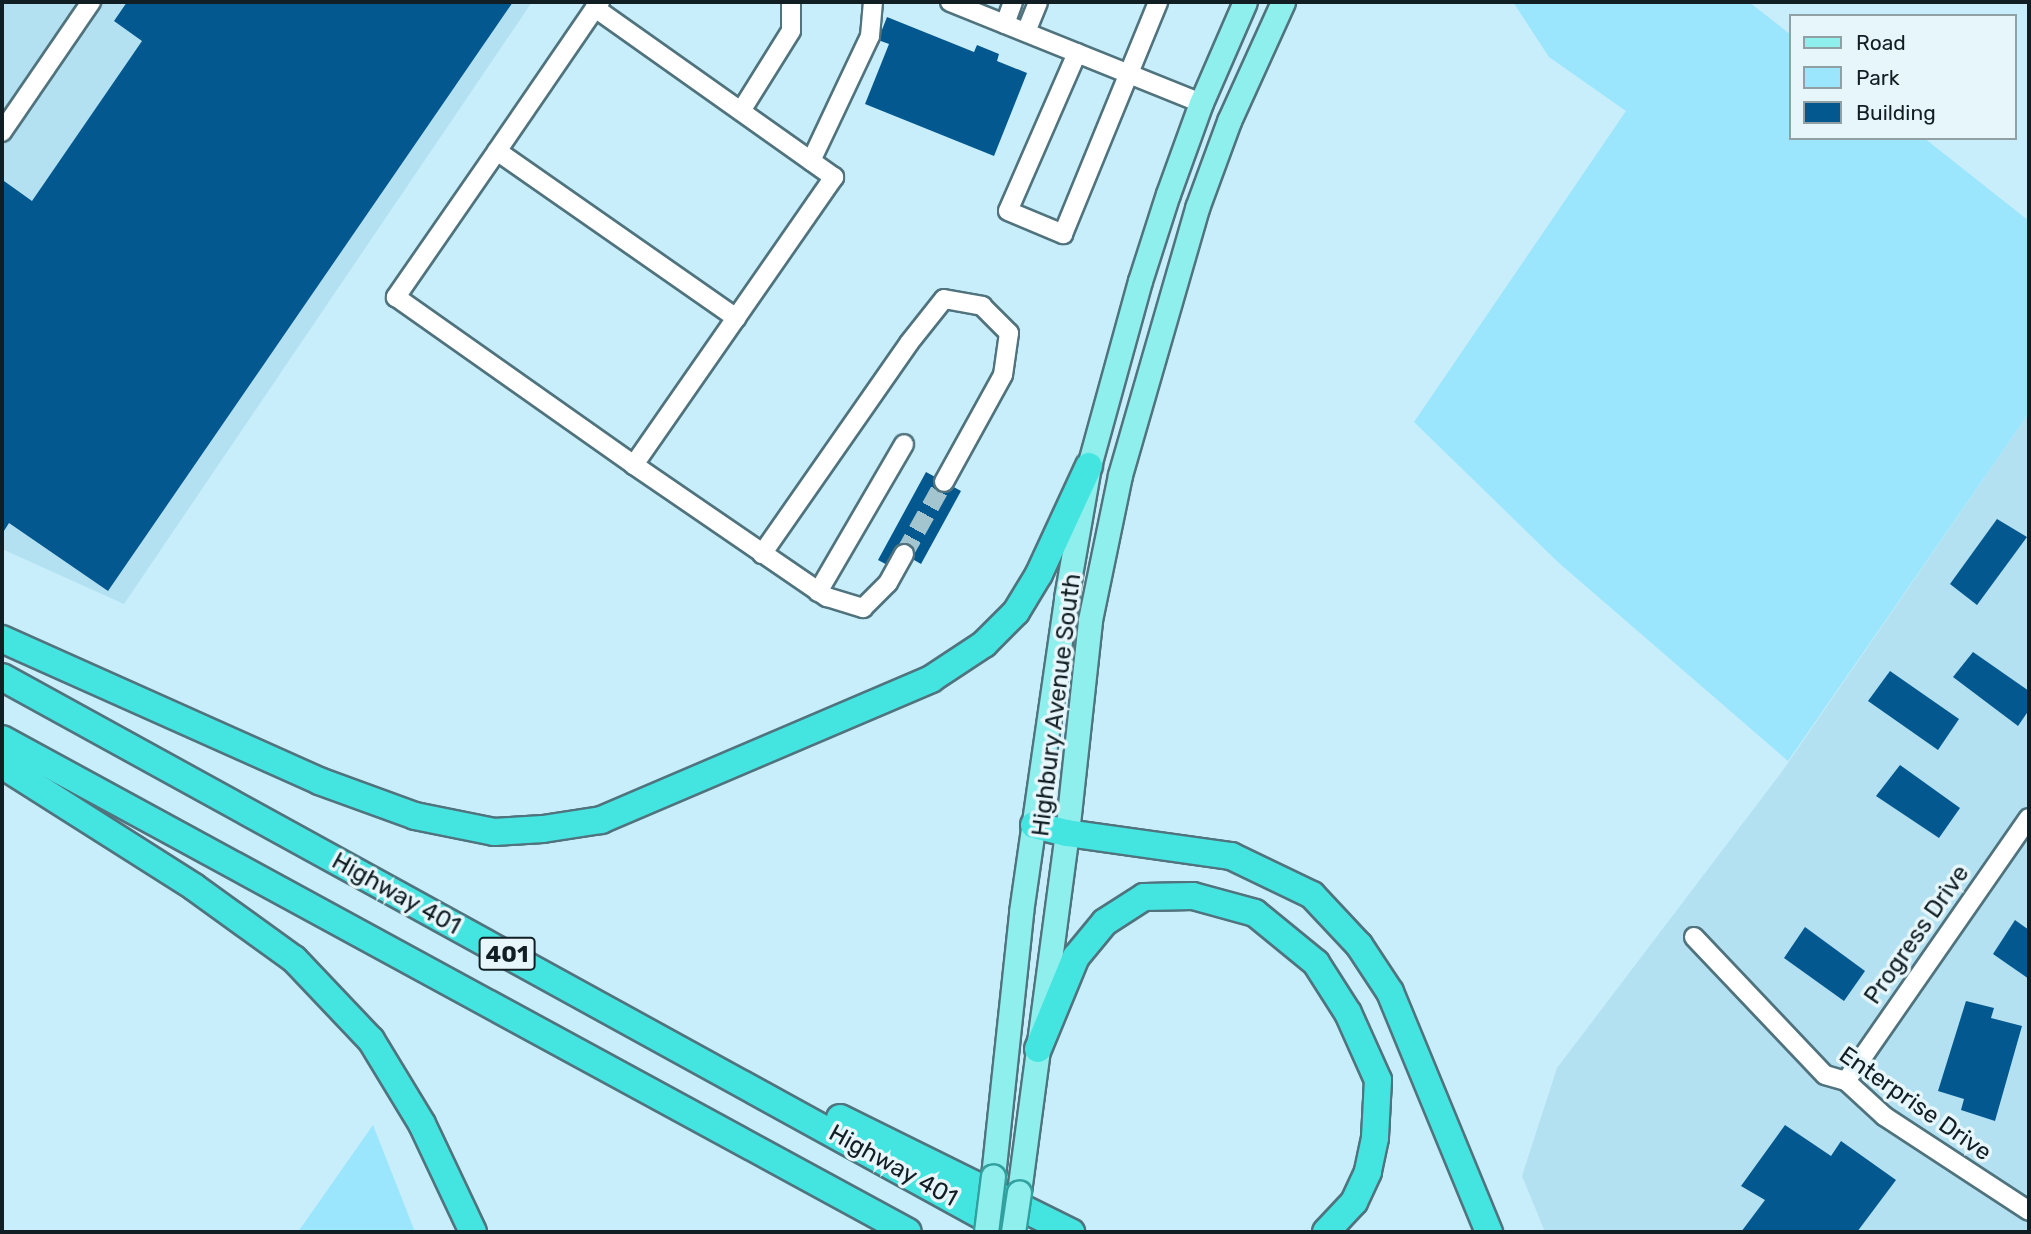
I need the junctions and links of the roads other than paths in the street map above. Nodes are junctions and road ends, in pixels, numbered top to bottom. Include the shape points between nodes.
1 (791, 2) edge
2 (873, 2) edge
3 (1013, 2) edge
4 (1038, 2) edge
5 (1158, 2) edge
6 (1245, 2) edge
7 (1283, 2) edge
8 (958, 3) edge
9 (85, 4) edge
10 (597, 5) edge
11 (985, 8) edge
12 (1004, 23) junction
13 (1026, 32) junction
14 (1077, 53) junction
15 (1129, 73) junction
16 (1201, 103) junction
17 (741, 111) junction
18 (2, 132) edge
19 (497, 151) junction
20 (811, 161) junction
21 (736, 318) junction
22 (904, 444) dead end
23 (635, 465) junction
24 (1089, 466) junction
25 (944, 482) tunnel mouth
26 (762, 554) junction
27 (904, 554) tunnel mouth
28 (818, 592) junction
29 (2, 639) edge
30 (2, 677) edge
31 (2, 739) edge
32 (2, 765) edge
33 (2029, 818) edge
34 (1034, 825) junction
35 (1067, 833) junction
36 (1694, 937) dead end
37 (666, 1041) junction
38 (1038, 1048) junction
39 (1846, 1081) junction
40 (2029, 1211) edge
41 (473, 1232) edge
42 (908, 1232) edge
43 (986, 1232) edge
44 (1012, 1232) edge
45 (1071, 1232) edge
46 (1326, 1232) edge
47 (1489, 1232) edge

1 - 17 street via 791,31
2 - 20 street via 870,36
3 - 12 street
4 - 13 street
5 - 15 street
6 - 16 main road, Highbury Avenue South
7 - 35 main road, Highbury Avenue South via 1229,121 1197,208 1120,475 1090,620
8 - 11 street
9 - 18 street
10 - 17 street
10 - 19 street
11 - 12 street
12 - 13 street
13 - 14 street
14 - 15 street
14 - 15 street via 1008,211 1063,234
15 - 16 street
16 - 24 main road, Highbury Avenue South via 1140,281
17 - 20 street
19 - 21 street
19 - 23 street via 396,297
20 - 21 street via 834,177
21 - 23 street
22 - 28 street
23 - 26 street
24 - 29 highway via 1016,612 984,644 931,679 601,820 494,832 415,816 319,781
24 - 34 main road, Highbury Avenue South
25 - 26 street via 1003,375 1009,333 982,306 944,299
26 - 28 street
27 - 28 street via 888,583 863,608
30 - 37 highway, Highway 401 / 401
31 - 42 highway, Highway 401 / 401
32 - 41 highway via 194,887 293,959 371,1040 422,1124
33 - 39 street, Progress Drive
34 - 35 highway
34 - 43 main road, Highbury Avenue South, bridge
35 - 38 main road, Highbury Avenue South
35 - 47 highway via 1231,856 1312,895 1359,945 1390,992
36 - 39 street, Enterprise Drive via 1825,1075
37 - 44 highway, Highway 401 / 401
37 - 45 highway via 804,1100
38 - 44 main road, Highbury Avenue South, bridge
38 - 46 highway via 1076,957 1105,922 1144,897 1193,896 1255,913 1316,963 1348,1013 1378,1080 1376,1138 1368,1172 1354,1202
39 - 40 street, Enterprise Drive via 1885,1116

